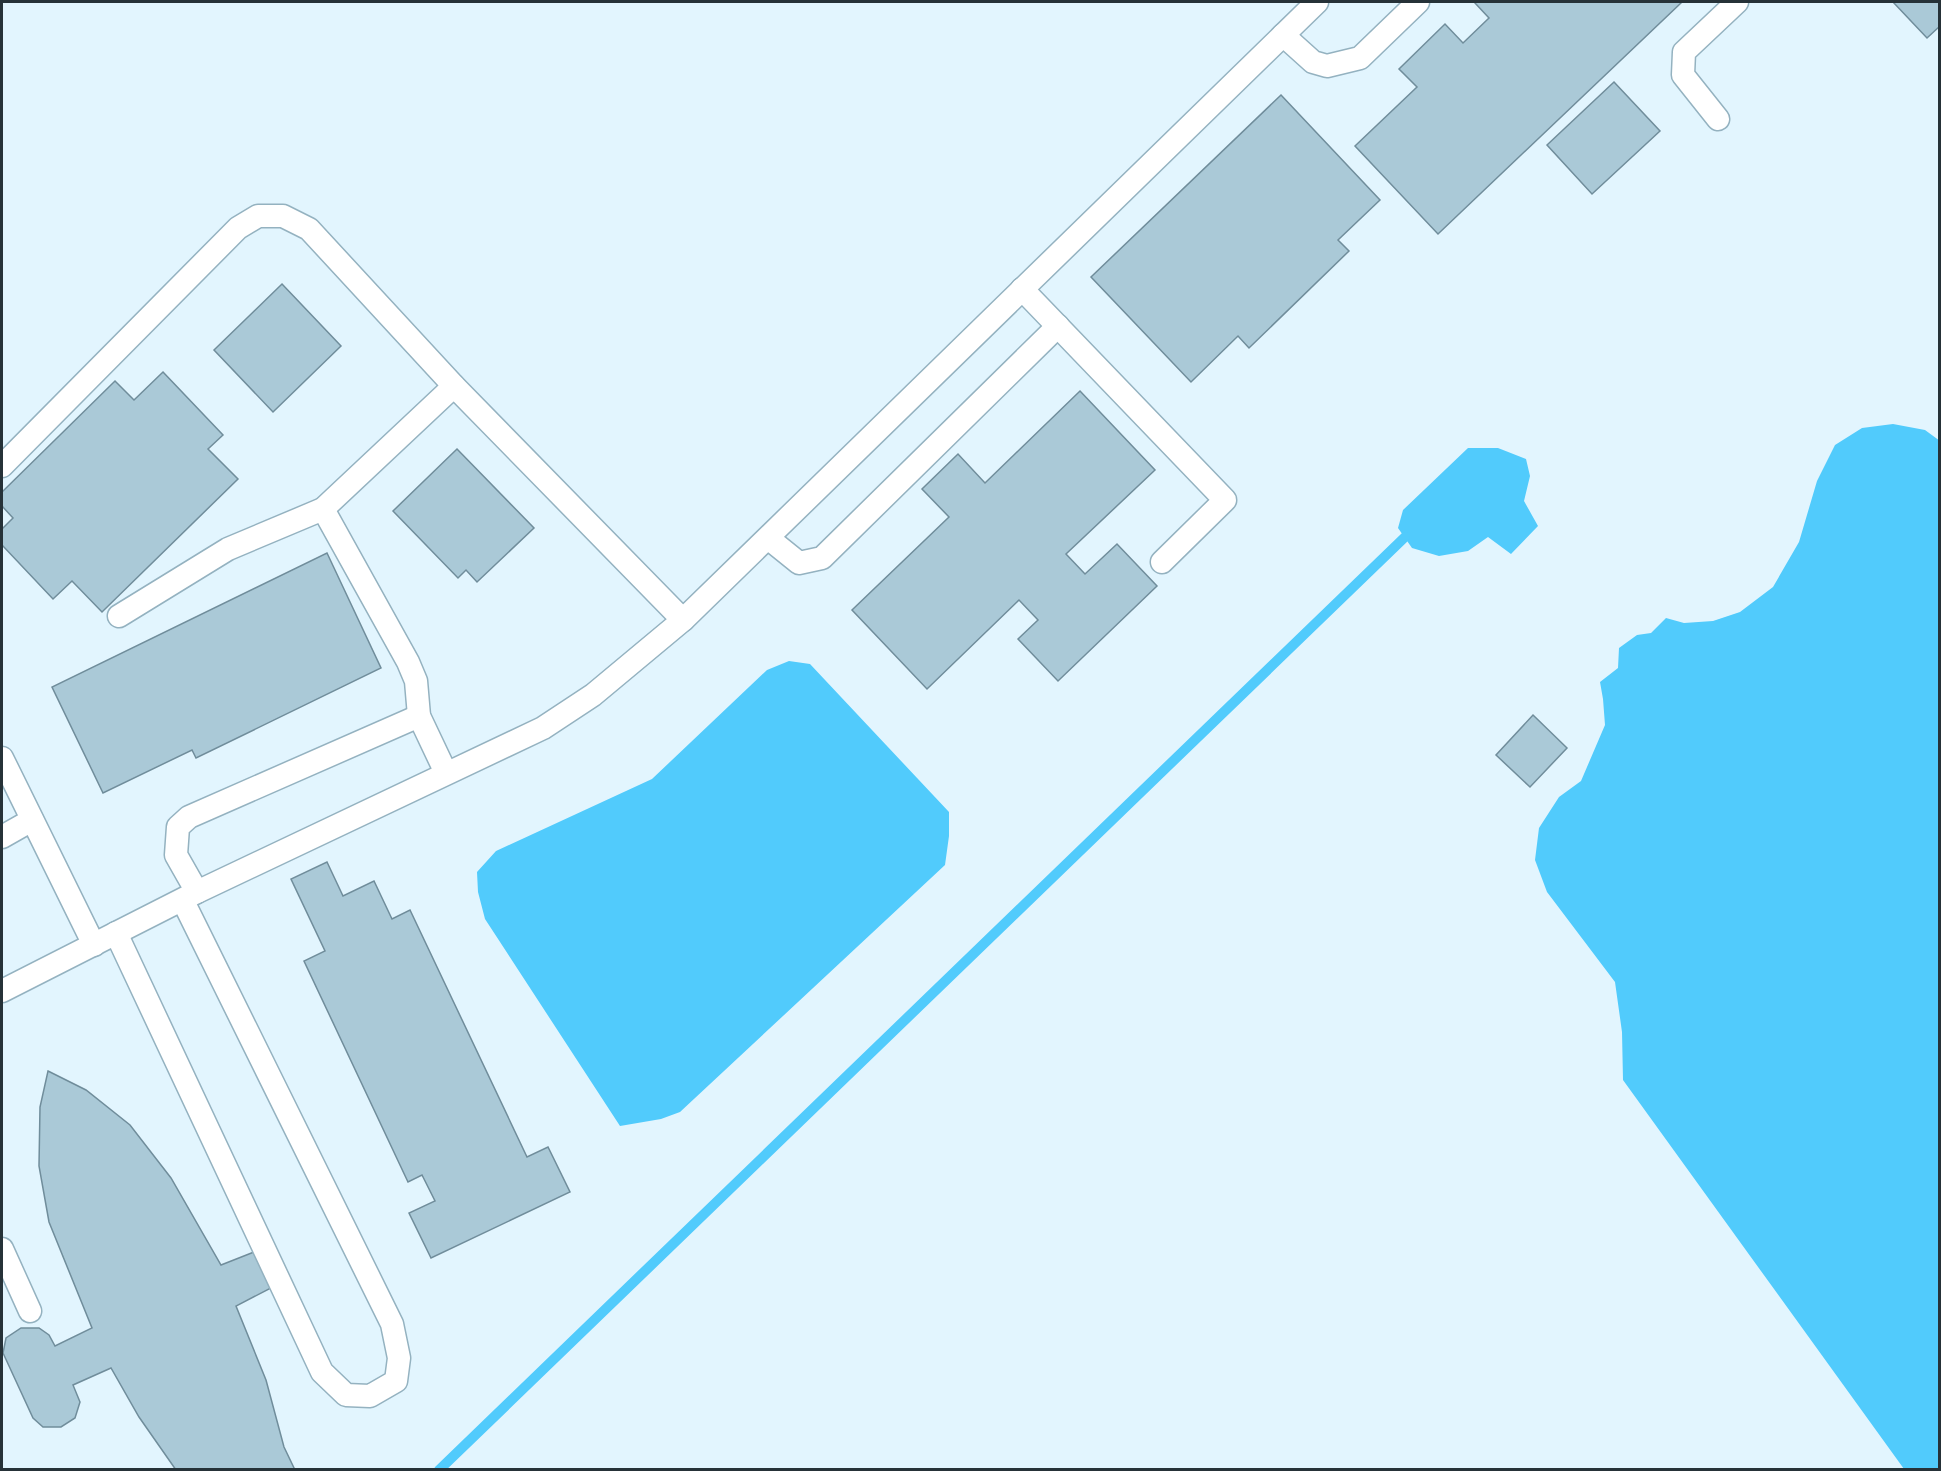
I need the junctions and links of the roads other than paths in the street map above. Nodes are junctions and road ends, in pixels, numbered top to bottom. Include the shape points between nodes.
1 (1317, 2) edge
2 (1418, 2) edge
3 (1737, 2) edge
4 (1283, 35) junction
5 (1718, 119) dead end
6 (1022, 289) junction
7 (1058, 326) junction
8 (454, 386) junction
9 (2, 466) edge
10 (323, 509) junction
11 (768, 538) junction
12 (1162, 562) dead end
13 (119, 616) dead end
14 (683, 620) junction
15 (419, 716) junction
16 (2, 758) edge
17 (446, 773) junction
18 (32, 820) junction
19 (2, 837) edge
20 (190, 897) junction
21 (116, 933) junction
22 (93, 945) junction
23 (2, 991) edge
24 (2, 1249) edge
25 (30, 1311) dead end

1 - 4 lane
2 - 4 lane via 1360,58 1327,66 1313,62
3 - 5 lane via 1684,52 1683,75
4 - 6 lane
6 - 7 lane
6 - 11 lane
7 - 11 lane via 822,558 799,563
7 - 12 lane via 1225,500
8 - 9 lane via 309,230 283,216 258,216 237,228
8 - 10 lane
8 - 14 lane
10 - 13 lane via 228,549
10 - 15 lane via 408,662 416,681
11 - 14 lane
14 - 17 lane via 593,695 543,728
15 - 17 lane
15 - 20 lane via 189,817 178,827 176,855
16 - 18 lane
17 - 20 lane
18 - 19 lane
18 - 22 lane
20 - 21 lane
20 - 21 lane via 392,1324 399,1358 396,1381 370,1396 346,1395 322,1372
21 - 22 lane
22 - 23 lane
24 - 25 lane

